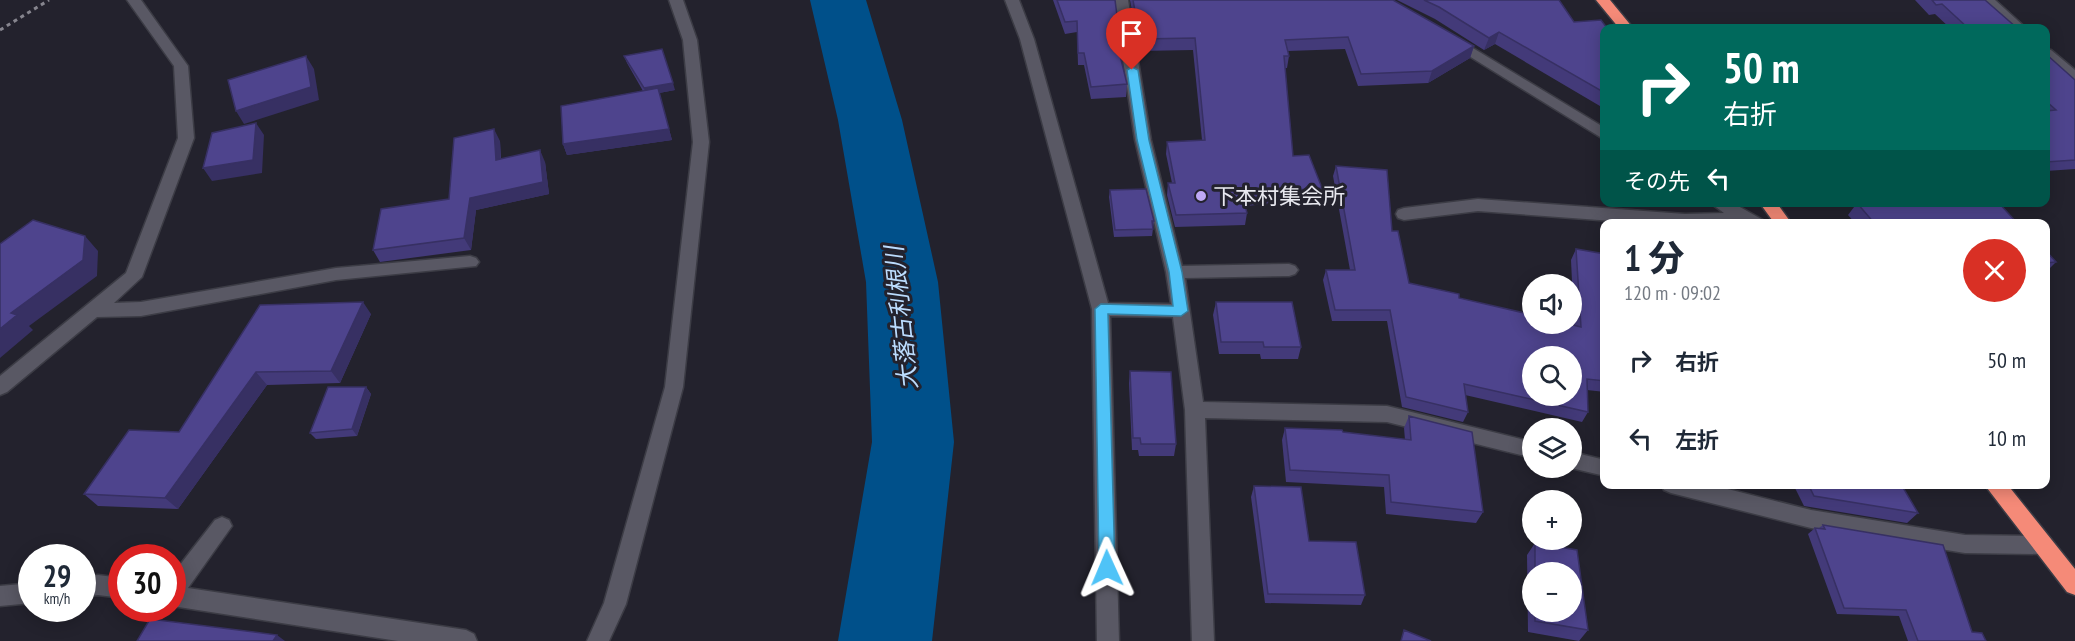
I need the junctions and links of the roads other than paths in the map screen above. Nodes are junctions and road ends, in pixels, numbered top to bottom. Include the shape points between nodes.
1 (134, 0) edge
2 (676, 0) edge
3 (1012, 0) edge
4 (1121, 0) edge
5 (1603, 0) edge
6 (1987, 0) edge
7 (1623, 24) edge
8 (2014, 24) edge
9 (1439, 30) edge
10 (2050, 56) edge
11 (2075, 78) edge
12 (1600, 132) edge
13 (1726, 207) edge
14 (1771, 207) edge
15 (1404, 214) dead end
16 (1671, 219) edge
17 (1747, 219) edge
18 (1780, 219) edge
19 (470, 262) dead end
20 (1289, 270) dead end
21 (1175, 272) junction
22 (1101, 309) junction
23 (94, 310) junction
24 (1181, 311) junction
25 (0, 387) edge
26 (1195, 410) junction
27 (1522, 447) edge
28 (1582, 462) edge
29 (1600, 467) edge
30 (1691, 489) edge
31 (1998, 489) edge
32 (222, 525) dead end
33 (2043, 545) junction
34 (186, 575) edge
35 (2075, 585) edge
36 (18, 594) edge
37 (0, 596) edge
38 (186, 596) edge
39 (466, 641) edge
40 (598, 641) edge
41 (1108, 641) edge
42 (1203, 641) edge

1 - 23 street via 182,66 186,138 133,277
2 - 40 street via 690,40 701,142 674,387 615,604
3 - 22 street via 1027,39
4 - 21 street via 1143,140
5 - 7 highway
6 - 8 street
9 - 12 street
10 - 11 street
13 - 17 street
14 - 18 highway
15 - 16 street via 1478,205
19 - 23 street via 336,274 141,309
20 - 21 street
21 - 24 street
22 - 24 street
22 - 41 street
23 - 25 street
24 - 26 street
26 - 27 street via 1387,414
26 - 42 street
28 - 29 street
30 - 33 street via 1811,519 1965,544
31 - 33 highway
32 - 34 street
33 - 35 highway
36 - 37 street
38 - 39 street

